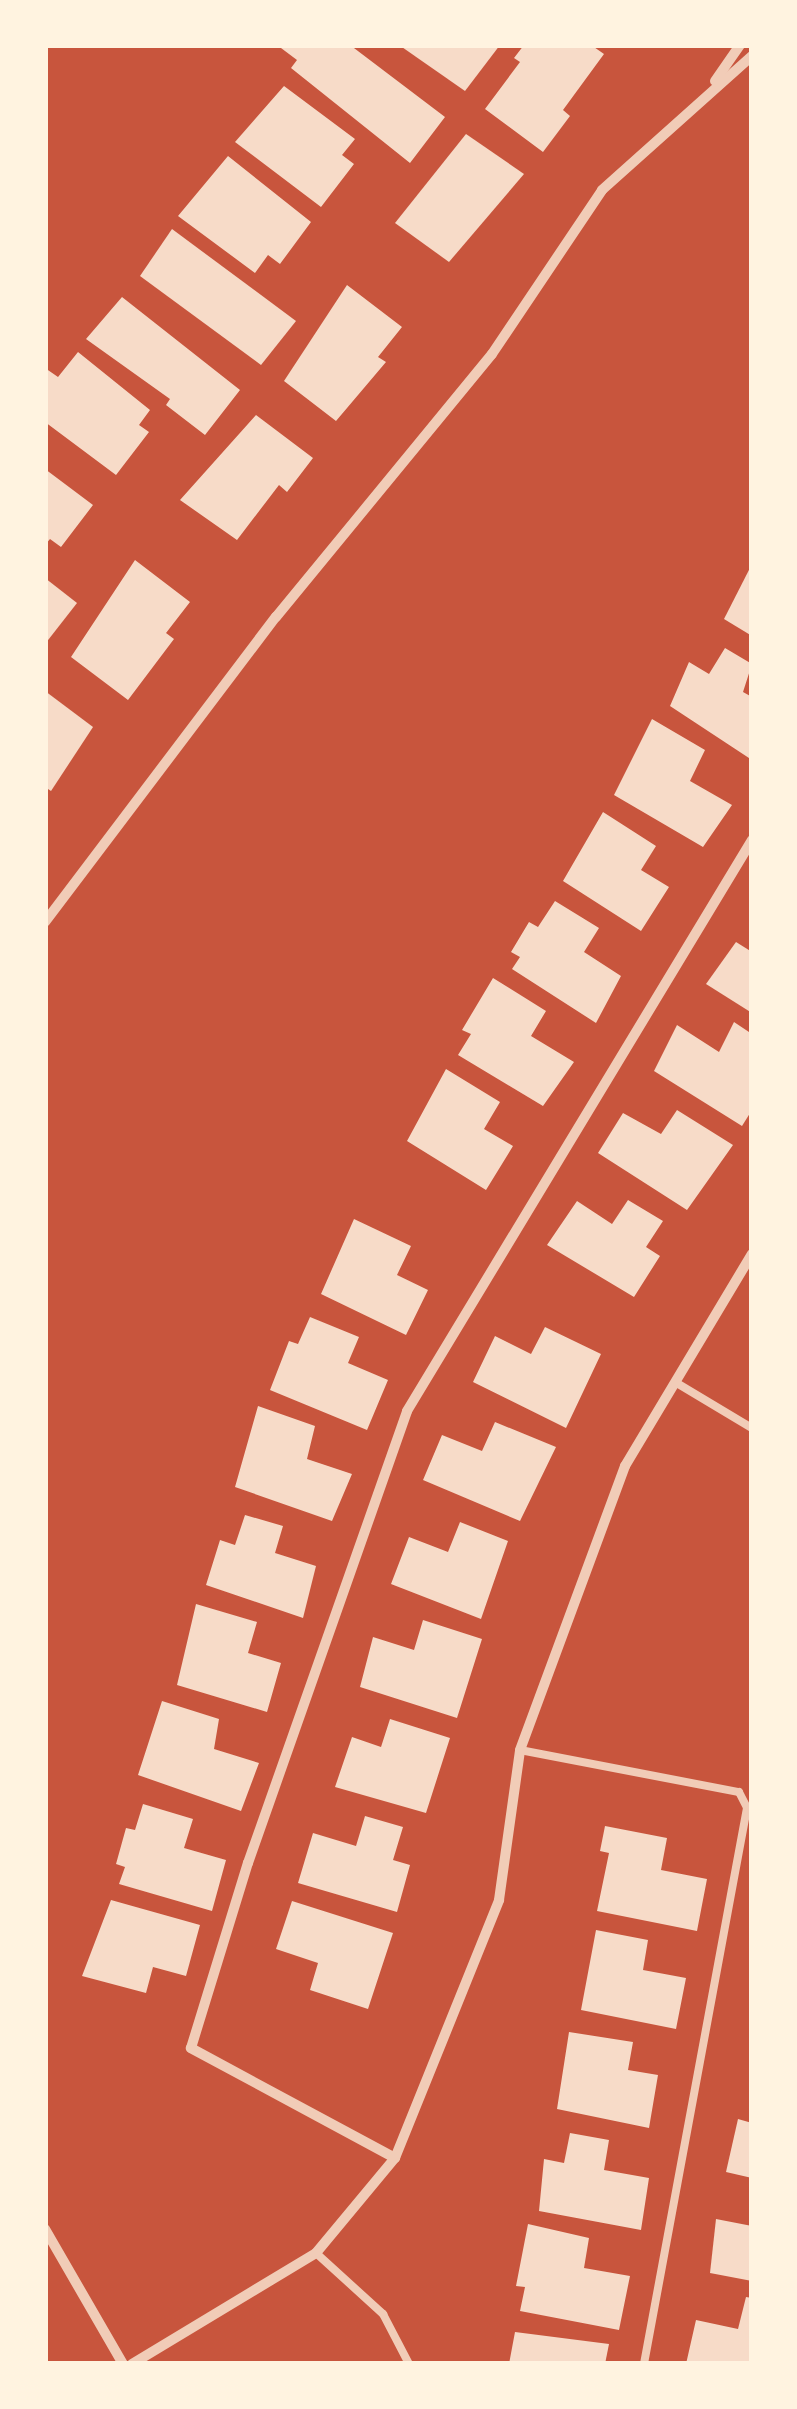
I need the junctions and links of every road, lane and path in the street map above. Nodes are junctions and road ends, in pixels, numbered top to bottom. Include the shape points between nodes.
1 (740, 45) edge
2 (752, 56) edge
3 (709, 90) junction
4 (752, 840) edge
5 (45, 922) edge
6 (752, 1254) edge
7 (675, 1382) junction
8 (752, 1428) edge
9 (520, 1750) junction
10 (395, 2158) junction
11 (45, 2228) edge
12 (316, 2253) junction
13 (123, 2364) edge
14 (132, 2364) edge
15 (409, 2364) edge
16 (644, 2364) edge

1 - 3 street
2 - 3 street
3 - 5 street via 602,190 492,354 276,617
4 - 10 street via 406,1411 191,2048
6 - 7 street
7 - 8 lane
7 - 9 street via 625,1466
9 - 10 street via 499,1900
9 - 16 lane via 739,1792 747,1808
10 - 12 street
11 - 13 street
12 - 14 street
12 - 15 lane via 383,2314

